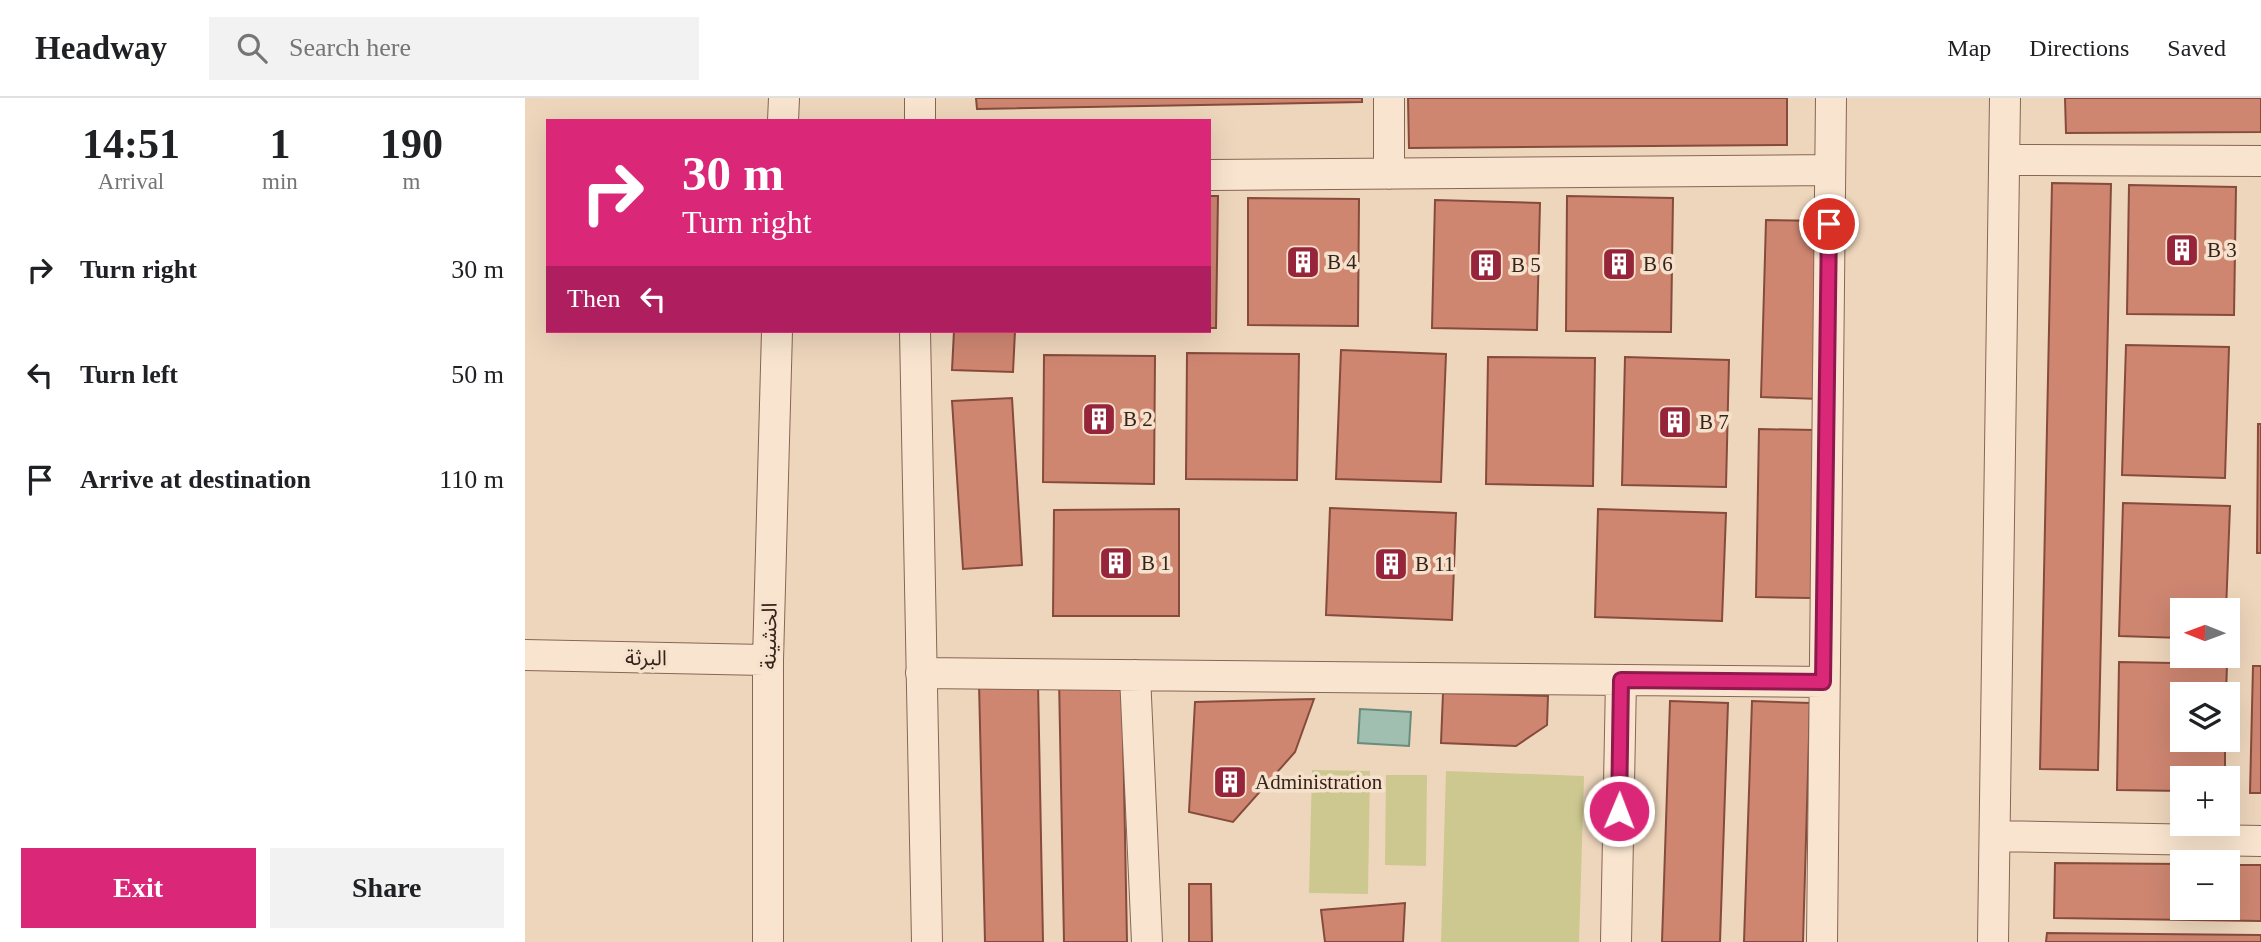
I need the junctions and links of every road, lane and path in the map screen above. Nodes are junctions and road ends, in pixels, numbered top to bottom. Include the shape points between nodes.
1 (783, 98) edge
2 (921, 98) edge
3 (1388, 98) edge
4 (1831, 98) edge
5 (2005, 98) edge
6 (783, 119) edge
7 (920, 119) edge
8 (2005, 160) junction
9 (2261, 161) edge
10 (1830, 170) junction
11 (1389, 174) junction
12 (1211, 175) edge
13 (777, 333) edge
14 (915, 333) edge
15 (525, 655) edge
16 (768, 660) junction
17 (921, 673) junction
18 (1135, 675) junction
19 (1621, 680) junction
20 (1823, 682) junction
21 (1995, 836) junction
22 (2261, 841) edge
23 (768, 942) edge
24 (927, 942) edge
25 (1147, 942) edge
26 (1616, 942) edge
27 (1822, 942) edge
28 (1993, 942) edge

1 - 6 street
2 - 7 street
3 - 11 street
4 - 10 street
5 - 8 street
8 - 9 street
8 - 21 street
10 - 11 street
10 - 20 street
11 - 12 street
13 - 16 street, الخشينة
14 - 17 street
15 - 16 street, البرثة
16 - 23 street, الخشينة
17 - 18 street
17 - 24 street
18 - 19 street
18 - 25 street
19 - 20 street
19 - 26 street
20 - 27 street
21 - 22 street
21 - 28 street

